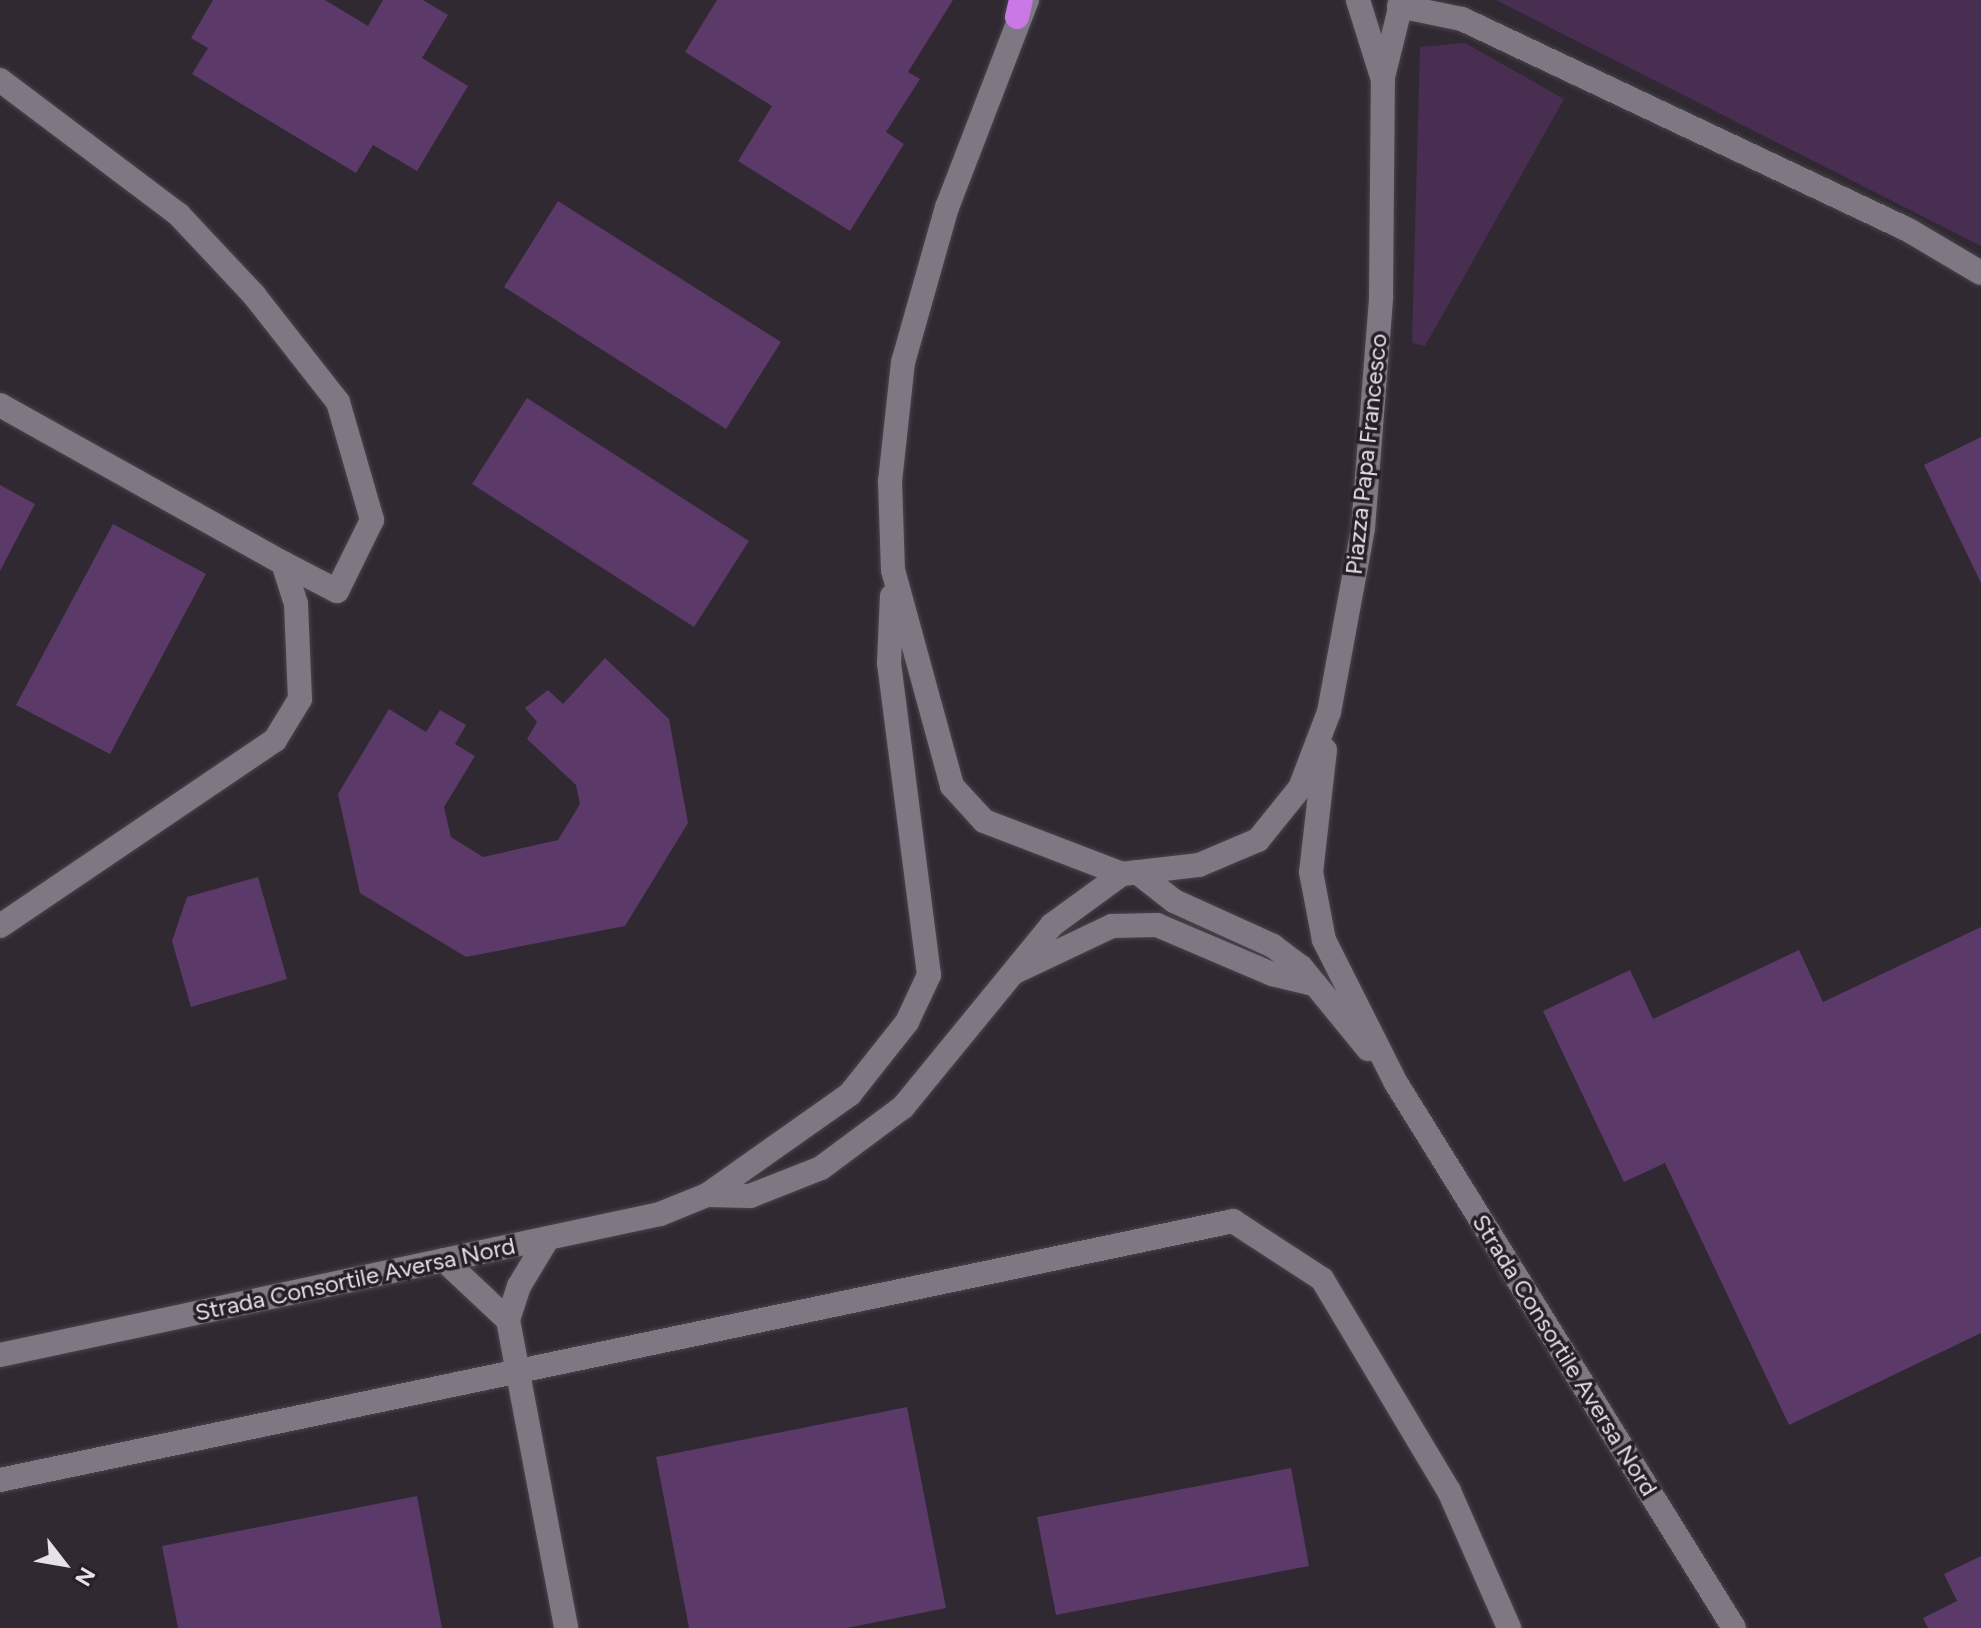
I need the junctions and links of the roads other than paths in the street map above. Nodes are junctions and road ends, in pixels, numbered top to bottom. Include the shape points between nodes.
1 (1358, 0) edge
2 (1400, 3) edge
3 (1021, 6) edge
4 (0, 80) edge
5 (1383, 80) junction
6 (1981, 273) edge
7 (0, 405) edge
8 (283, 563) junction
9 (893, 570) junction
10 (1329, 712) junction
11 (1129, 873) junction
12 (0, 926) edge
13 (1013, 973) junction
14 (1314, 984) junction
15 (1396, 1083) junction
16 (707, 1195) junction
17 (548, 1238) junction
18 (444, 1260) junction
19 (508, 1320) junction
20 (0, 1355) edge
21 (516, 1372) junction
22 (0, 1480) edge
23 (566, 1628) edge
24 (1509, 1628) edge
25 (1734, 1628) edge

1 - 5 street, Piazza Papa Francesco
2 - 5 street
2 - 6 street via 1462,19 1910,231
3 - 9 street, Piazza Papa Francesco via 947,207 903,362 890,481
4 - 8 street via 179,215 254,295 338,402 372,520 337,591
5 - 10 street, Piazza Papa Francesco via 1381,297 1363,528
7 - 8 street
8 - 12 street via 296,604 300,699 275,740
9 - 11 street, Piazza Papa Francesco via 952,786 984,821
9 - 16 street, Strada Consortile Aversa Nord via 889,664 929,975 907,1022 850,1094
10 - 11 street, Piazza Papa Francesco via 1300,788 1258,840 1199,865
10 - 15 street, Strada Consortile Aversa Nord via 1311,872 1324,940
11 - 13 street, Strada Consortile Aversa Nord via 1052,925
11 - 14 street, Strada Consortile Aversa Nord via 1174,901 1273,946
13 - 14 street, Strada Consortile Aversa Nord via 1112,926 1157,925 1272,974
13 - 16 street, Strada Consortile Aversa Nord via 903,1107 821,1168 750,1196
14 - 15 street, Strada Consortile Aversa Nord
15 - 25 street, Strada Consortile Aversa Nord
16 - 17 street, Strada Consortile Aversa Nord via 660,1214
17 - 18 street, Strada Consortile Aversa Nord
17 - 19 street via 519,1286
18 - 19 street
18 - 20 street, Strada Consortile Aversa Nord
19 - 21 street
21 - 22 street
21 - 23 street
21 - 24 street via 1233,1221 1322,1279 1449,1491

